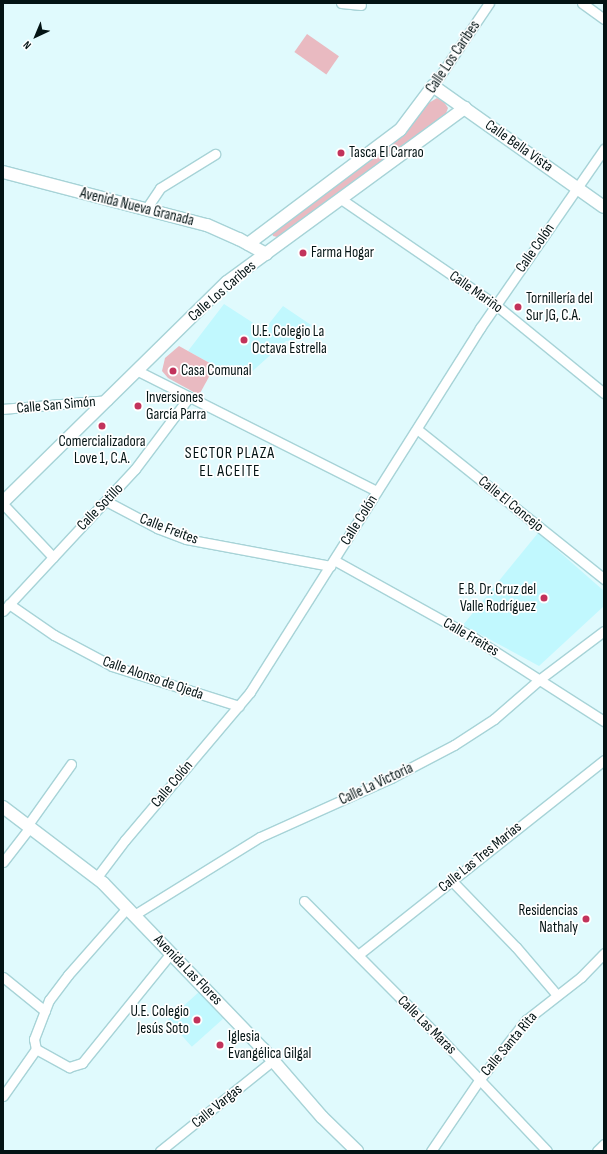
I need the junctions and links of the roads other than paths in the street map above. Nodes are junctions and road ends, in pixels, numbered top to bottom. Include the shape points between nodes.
1 (341, 3) edge
2 (489, 3) edge
3 (582, 3) edge
4 (360, 5) dead end
5 (604, 19) edge
6 (433, 86) junction
7 (465, 108) junction
8 (604, 149) edge
9 (215, 154) dead end
10 (3, 172) edge
11 (577, 188) junction
12 (341, 199) junction
13 (604, 207) edge
14 (146, 209) junction
15 (248, 244) junction
16 (266, 254) junction
17 (496, 306) junction
18 (138, 371) junction
19 (604, 393) edge
20 (189, 397) junction
21 (108, 400) junction
22 (3, 409) edge
23 (417, 430) junction
24 (377, 491) junction
25 (106, 501) junction
26 (3, 503) edge
27 (53, 557) junction
28 (332, 563) junction
29 (604, 579) edge
30 (6, 608) edge
31 (604, 631) edge
32 (540, 679) junction
33 (239, 706) junction
34 (604, 721) edge
35 (604, 760) edge
36 (71, 764) dead end
37 (3, 807) edge
38 (28, 827) junction
39 (3, 862) edge
40 (97, 877) junction
41 (451, 880) junction
42 (304, 901) dead end
43 (130, 911) junction
44 (171, 953) junction
45 (604, 953) edge
46 (358, 955) junction
47 (3, 977) edge
48 (557, 995) junction
49 (45, 1010) junction
50 (36, 1049) junction
51 (273, 1060) junction
52 (480, 1079) junction
53 (3, 1096) edge
54 (604, 1144) edge
55 (160, 1151) edge
56 (357, 1151) edge
57 (431, 1151) edge
58 (547, 1151) edge
59 (597, 1151) edge

1 - 4 street
2 - 6 street, Calle Los Caribes
3 - 5 street
6 - 7 street, Calle Bella Vista
6 - 15 street, Calle Los Caribes via 400,130
7 - 11 street, Calle Bella Vista
7 - 12 street, Calle Los Caribes
8 - 11 street, Calle Colón
9 - 14 street via 160,188
10 - 14 street, Avenida Nueva Granada
11 - 13 street, Calle Bella Vista
11 - 17 street, Calle Colón
12 - 16 street, Calle Los Caribes
12 - 17 street, Calle Mariño
14 - 15 street, Avenida Nueva Granada via 207,225
15 - 16 street, Avenida Nueva Granada
16 - 18 street, Calle Los Caribes via 227,282
17 - 19 street, Calle Mariño
17 - 23 street, Calle Colón
18 - 20 street
18 - 21 street, Calle Los Caribes
20 - 24 street
20 - 25 street, Calle Sotillo via 156,444
21 - 22 street, Calle San Simón
21 - 26 street, Calle Los Caribes
23 - 24 street, Calle Colón
23 - 29 street, Calle El Concejo
24 - 28 street, Calle Colón
25 - 27 street, Calle Sotillo
25 - 28 street, Calle Freites via 157,528 186,538
26 - 27 street
27 - 30 street, Calle Sotillo
28 - 32 street, Calle Freites via 474,638
28 - 33 street, Calle Colón
30 - 33 street, Calle Alonso de Ojeda via 112,666
31 - 32 street, Calle La Victoria
32 - 34 street, Calle Freites
32 - 43 street, Calle La Victoria via 494,719 454,745 391,778 260,837
33 - 40 street, Calle Colón via 125,840
35 - 41 street, Calle Las Tres Marías
36 - 38 street
37 - 38 street, Avenida Las Flores
38 - 39 street
38 - 40 street, Avenida Las Flores
40 - 43 street, Avenida Las Flores
41 - 46 street, Calle Las Tres Marías
41 - 48 street via 516,947
42 - 46 street, Calle Las Maras
43 - 44 street, Avenida Las Flores
43 - 49 street, Calle La Victoria via 68,975
44 - 50 street via 82,1063 69,1067
44 - 51 street, Avenida Las Flores
45 - 48 street, Calle Santa Rita via 581,977
46 - 52 street, Calle Las Maras
47 - 49 street
48 - 52 street, Calle Santa Rita via 526,1020
49 - 50 street, Calle La Victoria via 34,1039
50 - 53 street
51 - 55 street, Calle Vargas
51 - 56 street, Avenida Las Flores via 322,1117
52 - 57 street, Calle Santa Rita
52 - 58 street, Calle Las Maras
54 - 59 street

